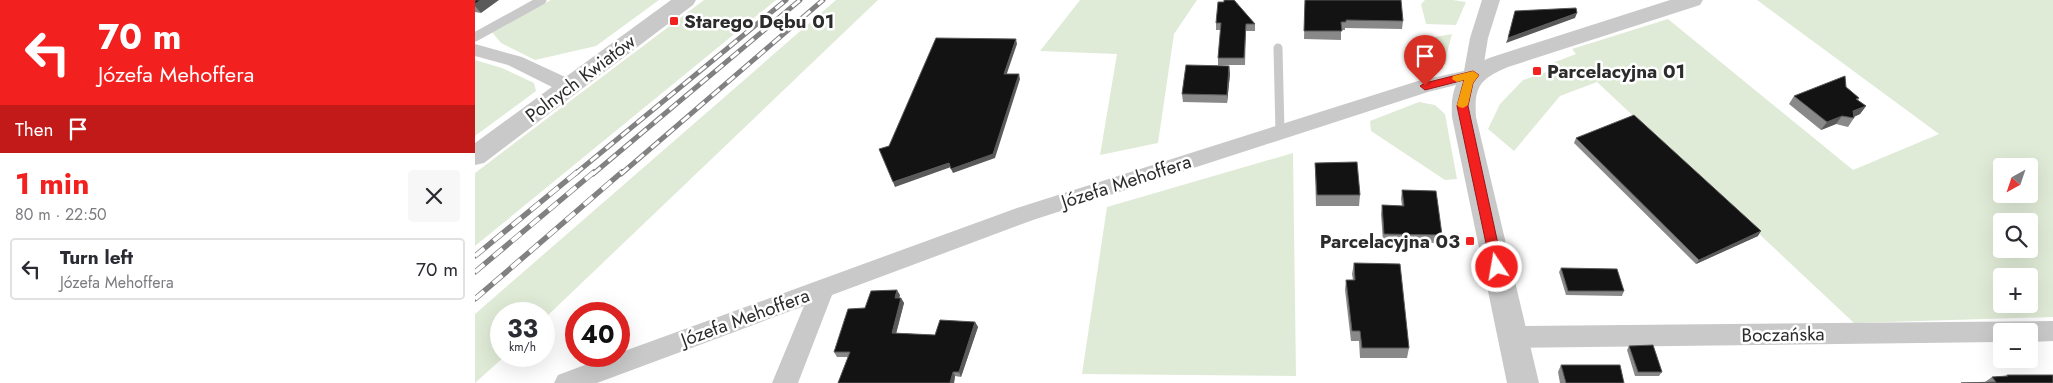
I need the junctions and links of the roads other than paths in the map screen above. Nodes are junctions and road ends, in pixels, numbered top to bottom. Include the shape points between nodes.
1 (542, 0) edge
2 (685, 0) edge
3 (1491, 0) edge
4 (1692, 0) edge
5 (475, 37) edge
6 (1278, 48) dead end
7 (475, 50) edge
8 (1473, 75) junction
9 (569, 87) junction
10 (1281, 132) junction
11 (475, 156) edge
12 (823, 288) junction
13 (2053, 331) edge
14 (1512, 337) junction
15 (567, 383) edge
16 (785, 383) edge
17 (1523, 383) edge

1 - 5 lane
2 - 9 street, Polnych Kwiatów
3 - 8 street via 1479,38
4 - 8 street, Józefa Mehoffera via 1500,62
6 - 10 lane
7 - 9 street via 515,61
8 - 10 street, Józefa Mehoffera via 1425,86
8 - 14 street via 1462,106
9 - 11 street, Polnych Kwiatów
10 - 12 street, Józefa Mehoffera via 1025,214
12 - 15 street, Józefa Mehoffera
12 - 16 street
13 - 14 street, Boczańska
14 - 17 street

